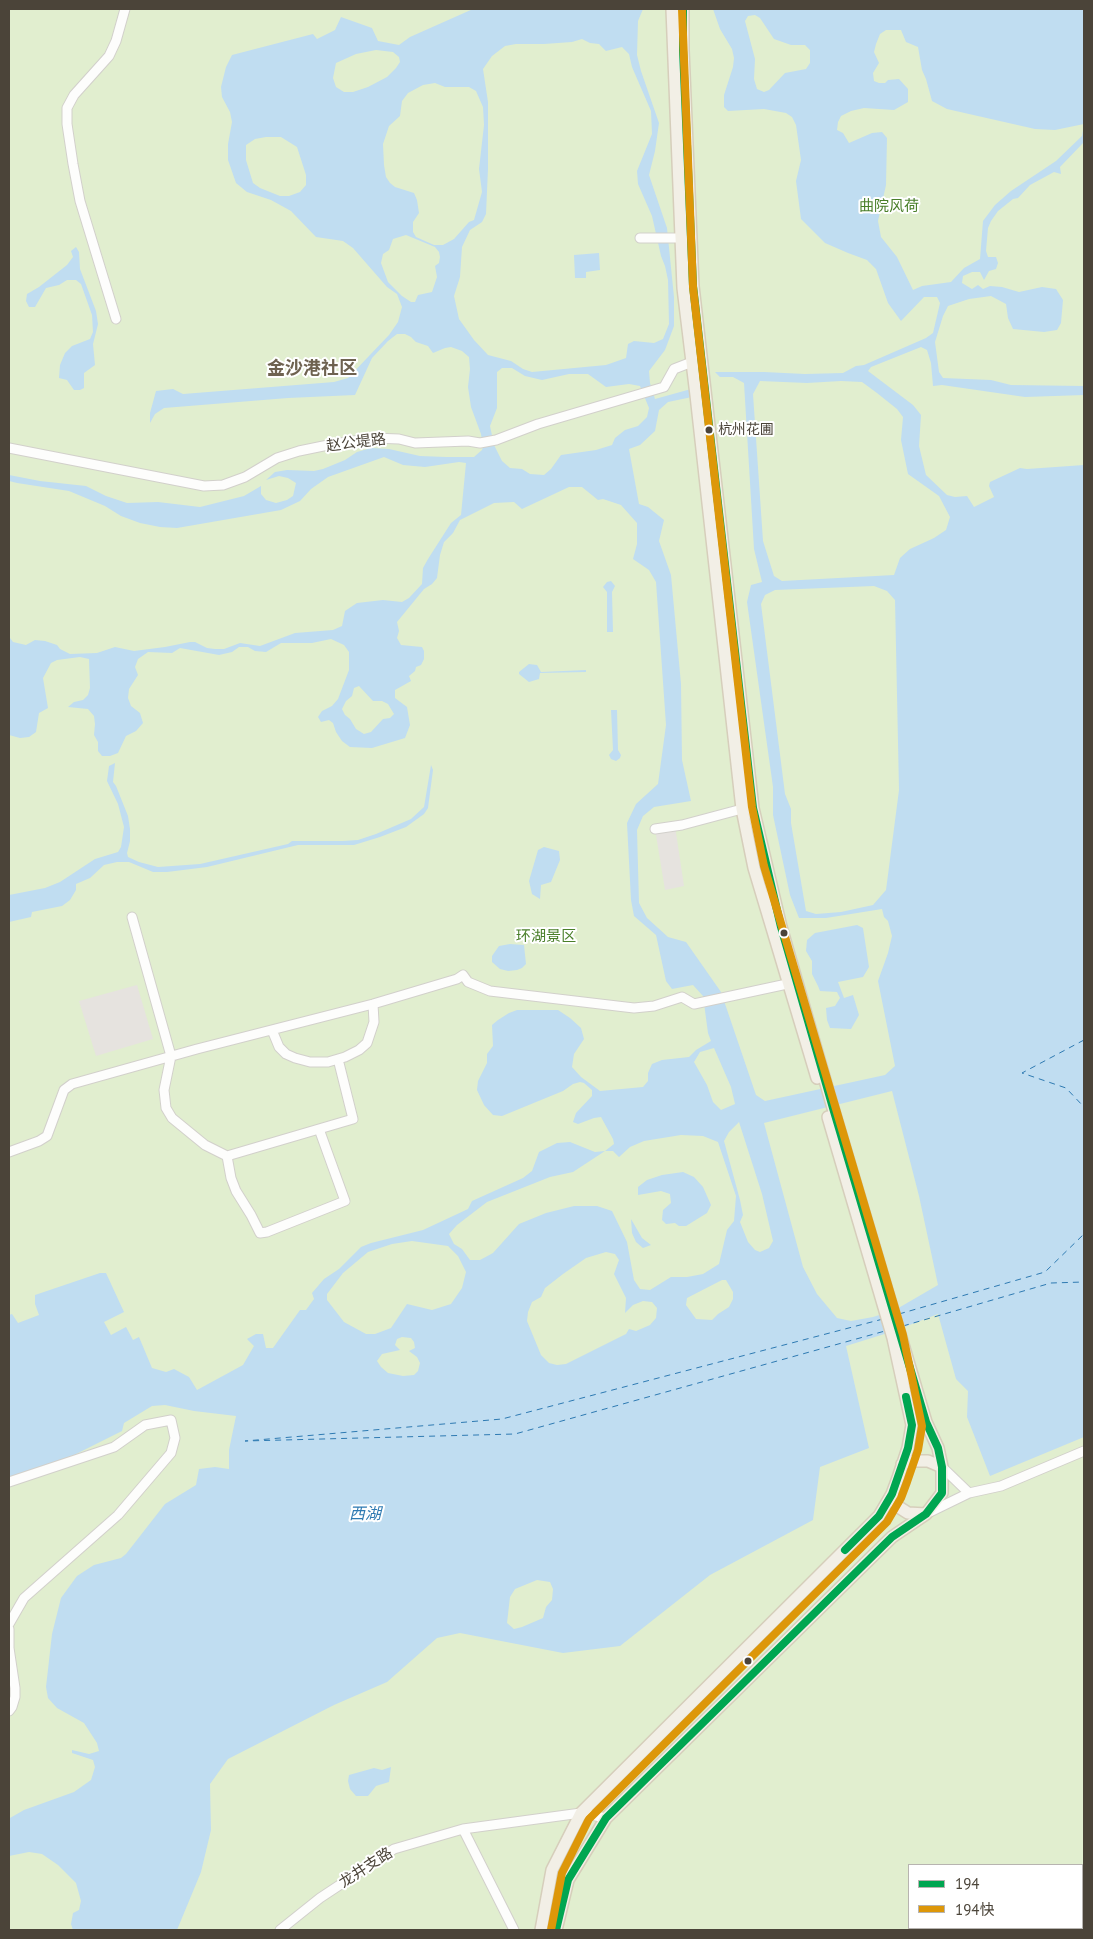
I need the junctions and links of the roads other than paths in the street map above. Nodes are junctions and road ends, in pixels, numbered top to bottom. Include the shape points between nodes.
1 (124, 9) edge
2 (672, 9) edge
3 (683, 9) edge
4 (640, 238) dead end
5 (675, 238) junction
6 (116, 319) dead end
7 (692, 362) junction
8 (9, 448) edge
9 (742, 809) junction
10 (655, 829) dead end
11 (132, 917) dead end
12 (787, 984) junction
13 (373, 1004) junction
14 (272, 1030) junction
15 (171, 1056) junction
16 (338, 1059) junction
17 (821, 1080) junction
18 (319, 1129) junction
19 (9, 1152) edge
20 (227, 1156) junction
21 (897, 1337) junction
22 (1084, 1451) edge
23 (902, 1464) junction
24 (942, 1467) junction
25 (9, 1482) edge
26 (969, 1493) junction
27 (892, 1494) junction
28 (926, 1514) junction
29 (9, 1624) edge
30 (9, 1629) edge
31 (9, 1711) edge
32 (581, 1813) junction
33 (606, 1818) junction
34 (463, 1829) junction
35 (280, 1930) edge
36 (514, 1930) edge
37 (541, 1930) edge
38 (556, 1930) edge

1 - 6 street via 109,56 74,95 67,108 80,201
2 - 5 main road
3 - 17 main road via 693,286 753,808
4 - 5 street
5 - 7 main road
7 - 8 street, 赵公堤路 via 674,369 664,388 538,424 496,440 415,443 399,439 366,439 298,451 223,485 204,486
7 - 9 main road
9 - 10 street
9 - 12 main road via 754,868
11 - 15 street
12 - 13 street via 694,1004 682,997 654,1006 634,1008 498,993 468,982 463,975
12 - 17 main road
13 - 14 street
13 - 16 street via 374,1022 367,1042 359,1050
14 - 15 street
14 - 16 street via 280,1047 295,1058 310,1062
15 - 19 street via 72,1084 64,1090 47,1136
15 - 20 street via 164,1090 166,1108 193,1137
16 - 18 street via 353,1119
17 - 21 main road
18 - 20 street
18 - 20 street via 345,1201 267,1232 260,1233 236,1190 230,1178
21 - 23 main road via 912,1425
21 - 24 main road
22 - 26 street via 1001,1486
23 - 24 main road via 928,1461
23 - 27 main road
24 - 26 street
24 - 28 main road via 942,1493
25 - 29 street via 114,1447 152,1422 171,1420 175,1438 172,1453 118,1515 24,1598
26 - 28 street
27 - 28 main road via 898,1506 908,1513
27 - 32 main road via 879,1516
28 - 33 main road via 892,1537
30 - 31 street via 15,1697
32 - 33 street, 龙井支路
32 - 34 street, 龙井支路
32 - 37 main road via 552,1870
33 - 38 main road via 568,1880
34 - 35 street, 龙井支路 via 394,1849 320,1898
34 - 36 street

